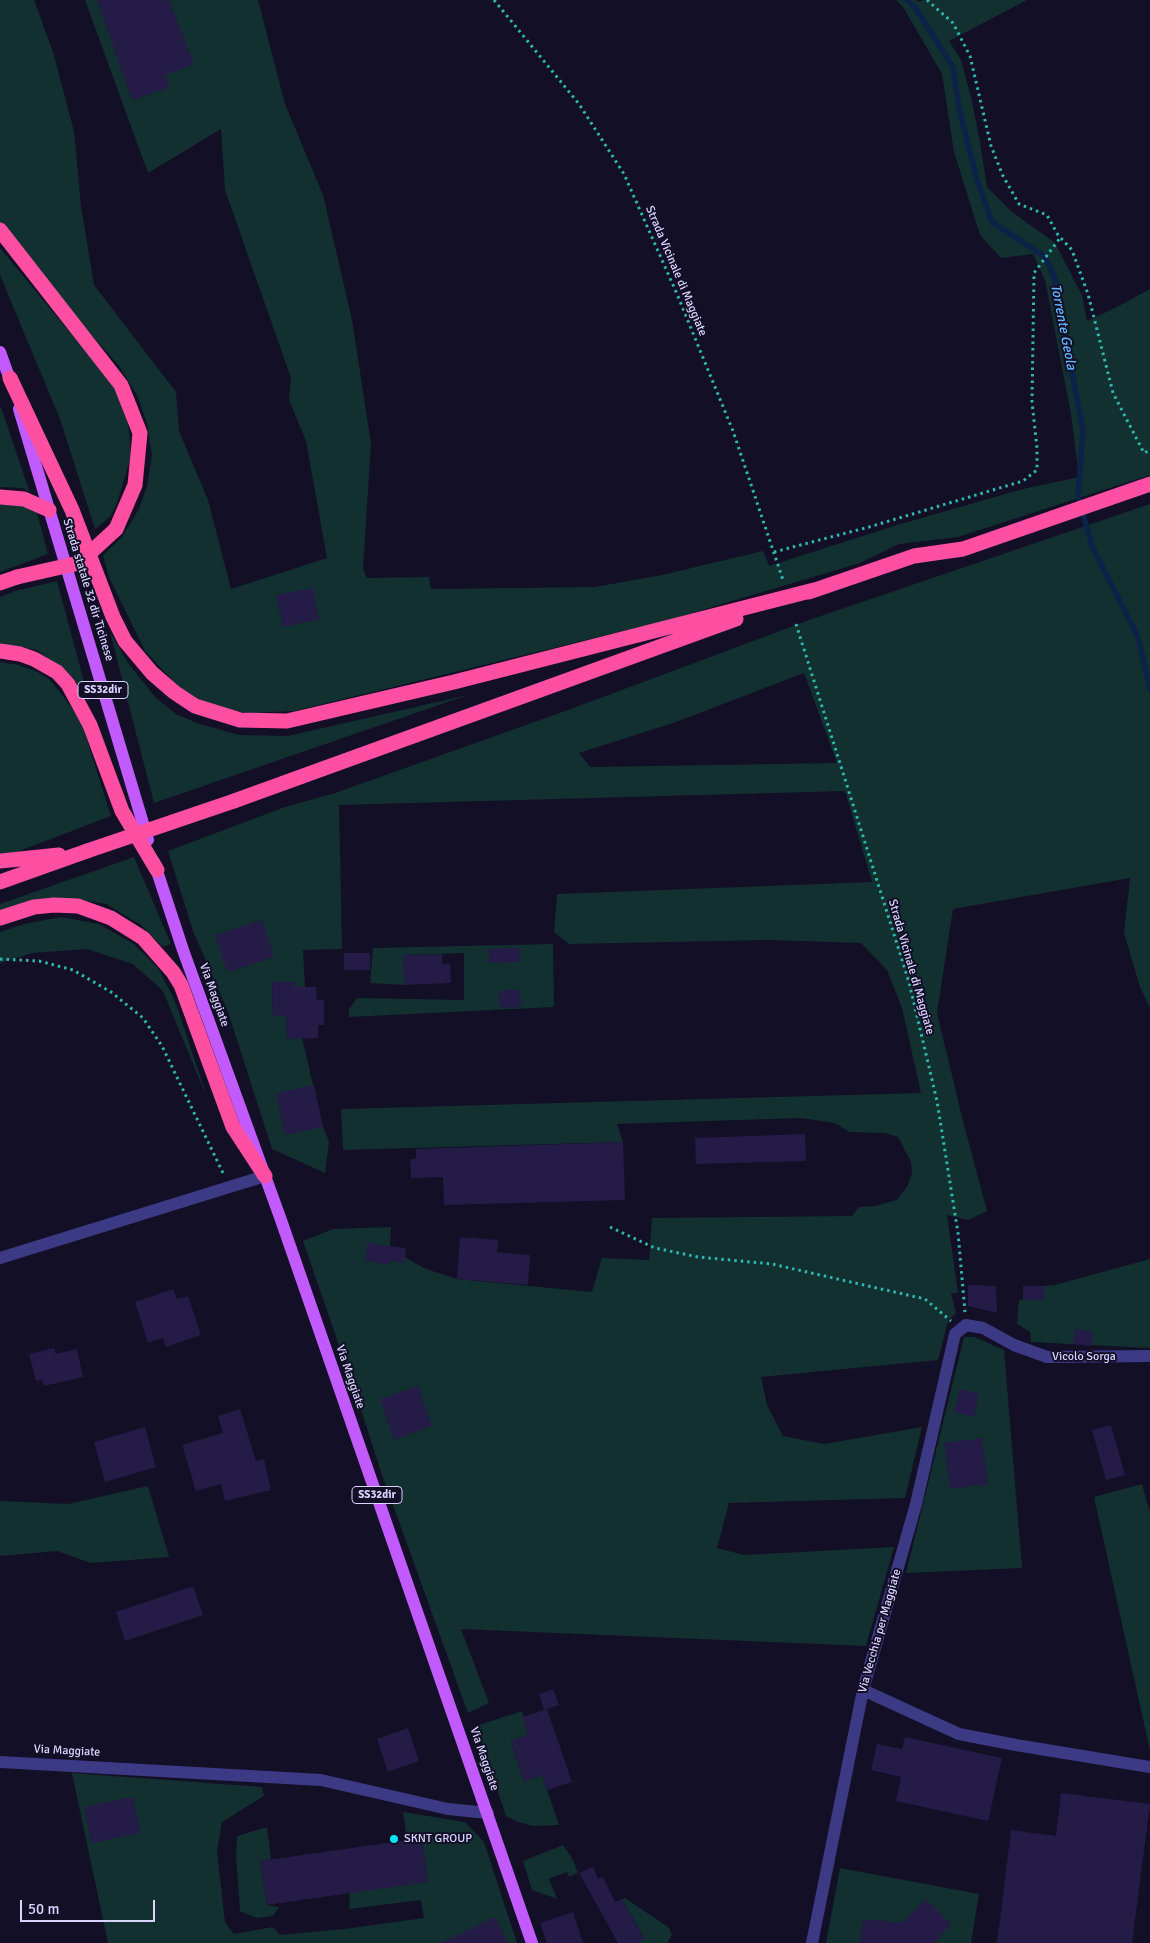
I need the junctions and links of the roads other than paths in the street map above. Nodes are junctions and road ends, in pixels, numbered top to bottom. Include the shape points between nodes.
1 (0, 230) edge
2 (0, 352) edge
3 (10, 378) junction
4 (1150, 484) edge
5 (0, 496) edge
6 (50, 510) junction
7 (0, 584) edge
8 (818, 589) junction
9 (0, 651) edge
10 (88, 851) junction
11 (0, 861) edge
12 (157, 870) junction
13 (0, 882) edge
14 (0, 918) edge
15 (183, 950) joint
16 (265, 1176) junction
17 (0, 1258) edge
18 (963, 1327) joint
19 (1150, 1356) edge
20 (863, 1690) junction
21 (0, 1762) edge
22 (1150, 1767) edge
23 (488, 1813) junction
24 (532, 1943) edge
25 (812, 1943) edge

1 - 7 highway, bridge via 121,385 140,433 135,485 116,529 79,563
2 - 3 main road, Strada statale 32 dir Ticinese / SS32dir
3 - 6 main road, Strada statale 32 dir Ticinese / SS32dir
3 - 8 highway via 72,510 125,640 152,674 174,692 195,706 240,720 294,720
4 - 8 highway via 963,549 914,556
5 - 6 highway via 24,499
6 - 12 main road, Strada statale 32 dir Ticinese / SS32dir
8 - 10 highway, bridge
9 - 12 highway via 34,659 57,672 68,684 90,725 122,811
10 - 11 highway
10 - 13 highway
12 - 15 main road, Strada statale 32 dir Ticinese / SS32dir
14 - 16 highway via 34,907 78,906 112,918 143,938 181,985 232,1127
15 - 16 main road, Via Maggiate / SS32dir
16 - 17 street
16 - 23 main road, Via Maggiate / SS32dir
18 - 19 street, Vicolo Sorga via 983,1328 1047,1356
18 - 20 street, Via Vecchia per Maggiate via 955,1334 916,1504
20 - 22 street via 959,1734
20 - 25 street, Via Vecchia per Maggiate
21 - 23 street, Via Maggiate via 321,1780 448,1809
23 - 24 main road, Via Maggiate

